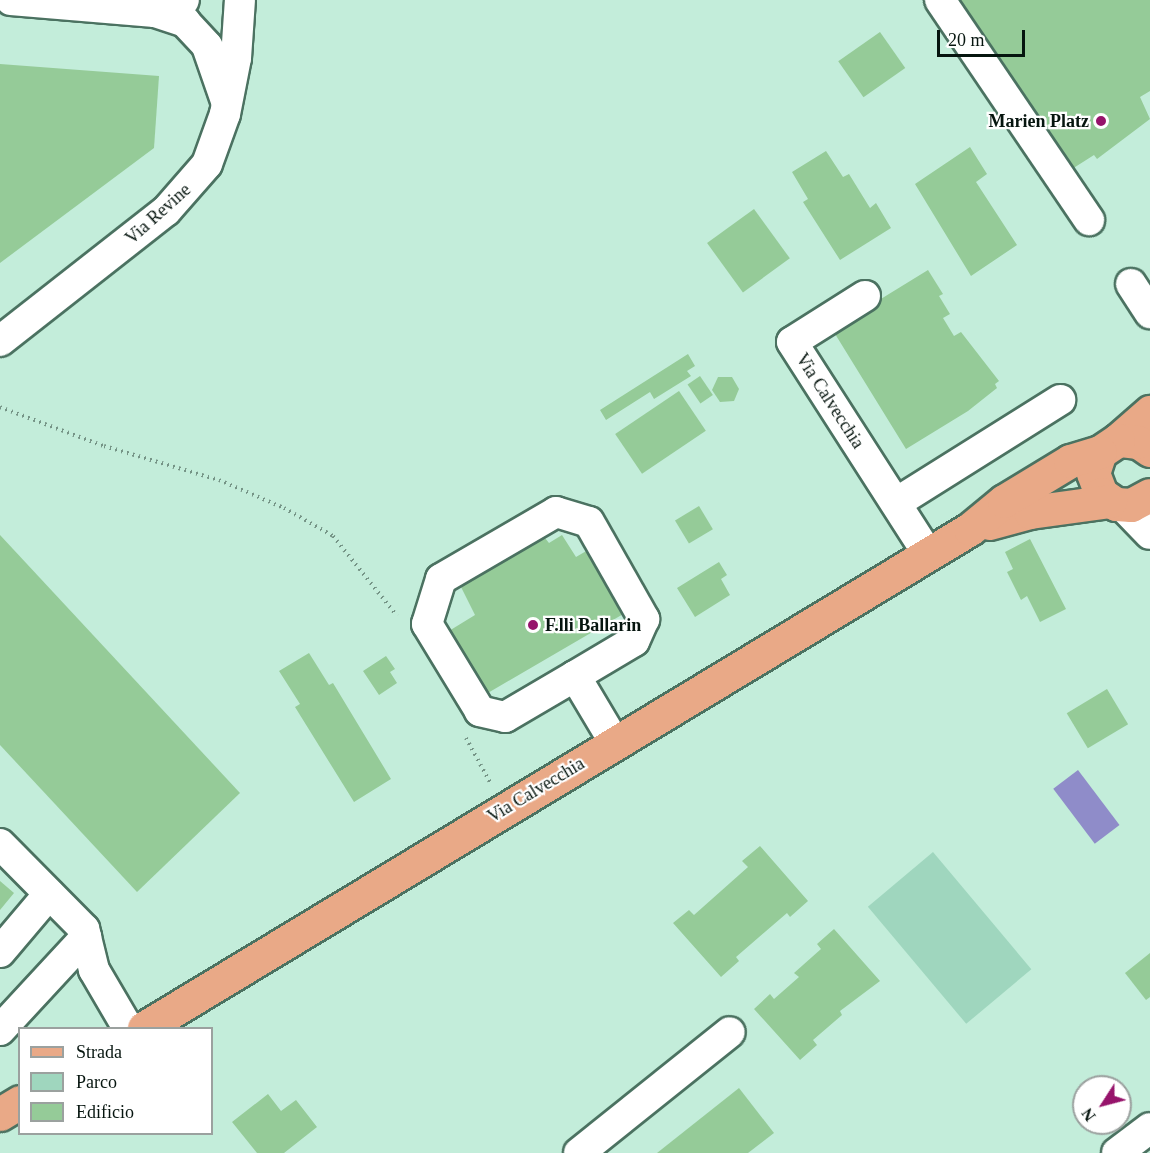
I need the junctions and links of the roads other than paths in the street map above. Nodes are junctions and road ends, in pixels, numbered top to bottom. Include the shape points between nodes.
1 (14, 0) edge
2 (184, 0) edge
3 (240, 0) edge
4 (940, 0) edge
5 (155, 12) junction
6 (226, 102) junction
7 (1089, 220) dead end
8 (1131, 284) dead end
9 (865, 296) dead end
10 (1150, 313) edge
11 (0, 341) edge
12 (1060, 400) dead end
13 (1150, 412) edge
14 (1109, 446) junction
15 (1150, 450) edge
16 (1127, 501) edge
17 (896, 503) junction
18 (970, 529) junction
19 (1150, 534) edge
20 (928, 554) junction
21 (575, 676) junction
22 (615, 743) junction
23 (0, 844) edge
24 (49, 894) junction
25 (86, 937) junction
26 (0, 952) edge
27 (127, 1027) edge
28 (147, 1027) edge
29 (0, 1030) edge
30 (730, 1032) dead end
31 (18, 1103) edge
32 (0, 1114) edge
33 (1150, 1128) edge
34 (581, 1152) edge
35 (1117, 1153) edge

1 - 5 street
2 - 5 street
3 - 6 street, Via Revine via 236,58
4 - 7 street
5 - 6 street via 185,21 207,46
6 - 11 street, Via Revine via 219,138 192,185 166,211
8 - 10 street
9 - 17 street, Via Calvecchia via 792,342
12 - 17 street
13 - 14 main road, Via Calvecchia
14 - 15 main road via 1138,442
14 - 16 main road via 1093,473 1095,484
14 - 18 main road, Via Calvecchia via 1070,461 1004,501
16 - 18 main road, Via Calvecchia via 1030,512
16 - 19 street
17 - 20 street, Via Calvecchia
18 - 20 main road, Via Calvecchia
20 - 22 main road, Via Calvecchia
21 - 21 street via 634,641 644,619 589,522 556,512 441,579 427,624 480,711 505,717
21 - 22 street
22 - 28 main road, Via Calvecchia
23 - 24 street
24 - 25 street via 84,929
24 - 26 street
25 - 27 street via 94,970
25 - 29 street
30 - 34 street
31 - 32 main road
33 - 35 street

